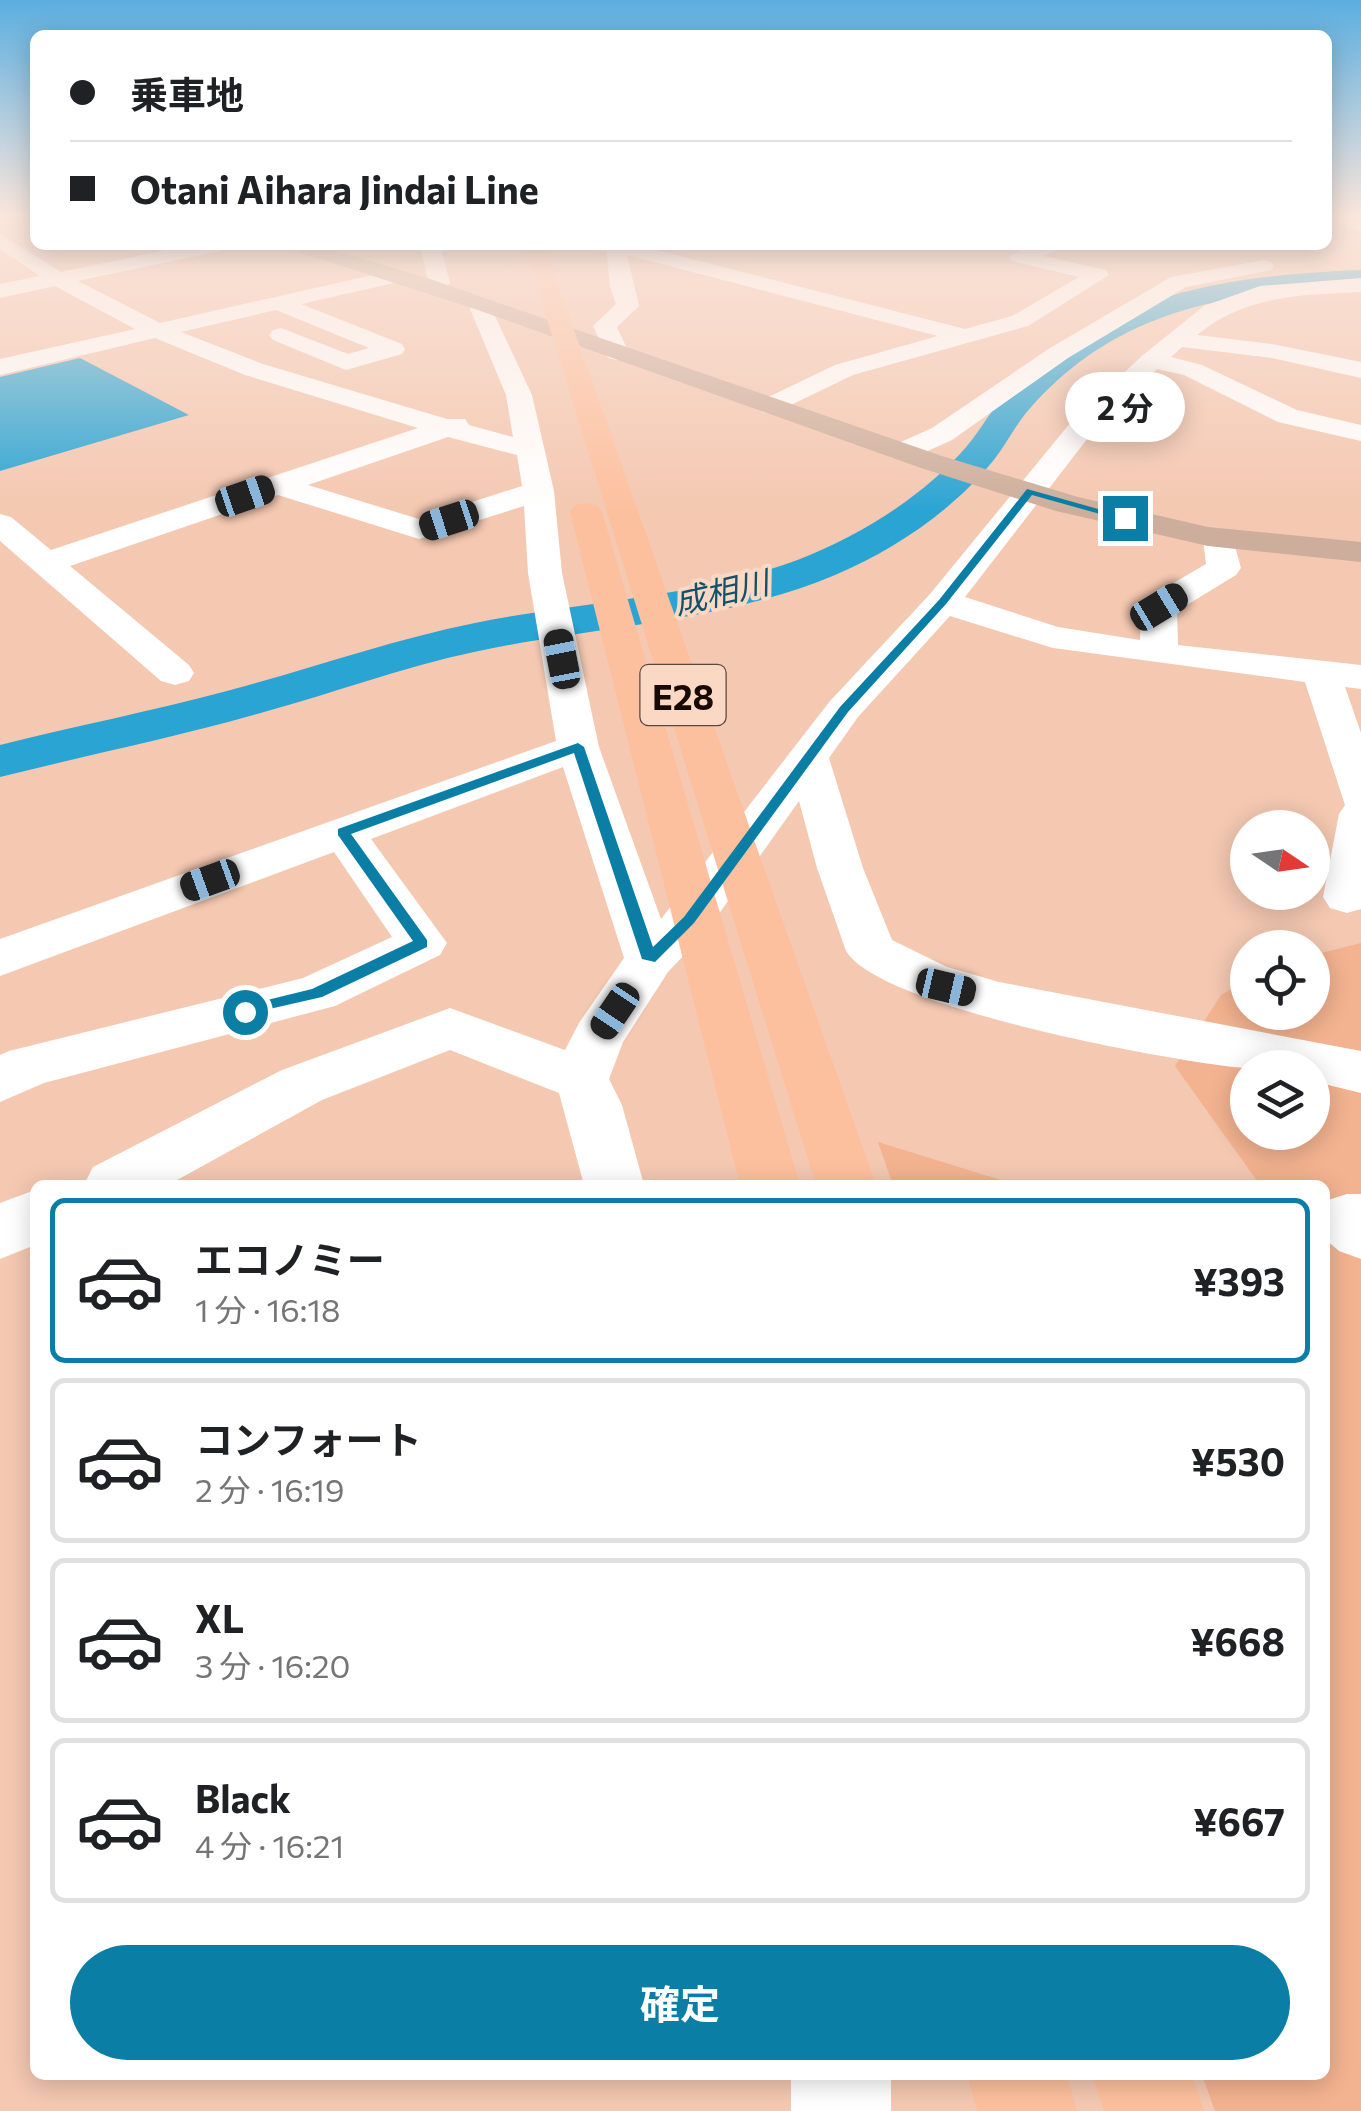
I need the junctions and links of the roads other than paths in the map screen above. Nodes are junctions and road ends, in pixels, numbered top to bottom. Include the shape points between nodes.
1 (124, 316) edge
2 (219, 316) edge
3 (295, 316) edge
4 (310, 316) edge
5 (484, 316) edge
6 (511, 316) edge
7 (543, 316) edge
8 (544, 316) edge
9 (618, 316) edge
10 (886, 316) edge
11 (1029, 316) edge
12 (1122, 316) edge
13 (1207, 316) edge
14 (257, 326) junction
15 (155, 331) junction
16 (210, 337) dead end
17 (968, 337) junction
18 (1180, 340) junction
19 (617, 353) junction
20 (1152, 360) junction
21 (0, 367) edge
22 (1361, 370) edge
23 (520, 402) junction
24 (772, 406) junction
25 (448, 428) junction
26 (1361, 433) edge
27 (530, 450) junction
28 (906, 453) junction
29 (278, 485) junction
30 (1022, 489) junction
31 (539, 491) junction
32 (1219, 538) junction
33 (17, 545) edge
34 (1361, 552) edge
35 (943, 602) junction
36 (1159, 654) junction
37 (175, 673) dead end
38 (1341, 674) edge
39 (578, 747) junction
40 (808, 759) junction
41 (1361, 797) edge
42 (1361, 814) edge
43 (342, 832) junction
44 (1347, 897) dead end
45 (0, 958) edge
46 (650, 959) junction
47 (1361, 1072) edge
48 (0, 1080) edge
49 (581, 1080) junction
50 (123, 1180) edge
51 (613, 1180) edge
52 (769, 1180) edge
53 (844, 1180) edge
54 (30, 1218) edge
55 (1361, 1221) edge
56 (0, 1232) edge
57 (1361, 1232) edge
58 (841, 2080) edge
59 (1018, 2080) edge
60 (1144, 2080) edge
61 (841, 2111) edge
62 (1027, 2111) edge
63 (1154, 2111) edge

1 - 15 street
2 - 15 street
3 - 14 street
4 - 14 street via 393,349 346,362
5 - 23 street
6 - 19 main road
7 - 52 highway, E28
8 - 53 highway, E28
9 - 19 street via 606,326
10 - 17 street
11 - 17 street
12 - 28 street
13 - 18 street
14 - 16 street
15 - 21 street
15 - 25 street
17 - 24 street via 844,370
18 - 20 street
18 - 22 street via 1272,350
19 - 24 main road
20 - 26 street via 1193,370 1288,416
20 - 30 street
23 - 25 street
23 - 27 street
24 - 28 main road
25 - 27 street
25 - 29 street
27 - 31 street
28 - 30 main road
29 - 31 street via 419,530
29 - 33 street
30 - 32 main road
30 - 35 street
31 - 39 street via 548,588
32 - 34 main road
32 - 36 street via 1224,568 1159,607
33 - 37 street
35 - 36 street via 1054,637
35 - 40 street via 844,709
36 - 38 street
38 - 41 street
39 - 43 street
39 - 46 street
40 - 46 street via 689,920
40 - 47 street via 871,951 946,987
42 - 44 street
43 - 45 street
43 - 48 street via 422,943 316,993 29,1066
46 - 49 street via 598,1036
49 - 50 street via 450,1028 302,1085
49 - 51 street
54 - 56 street
55 - 57 street via 1347,1220
58 - 61 street
59 - 62 highway
60 - 63 highway

